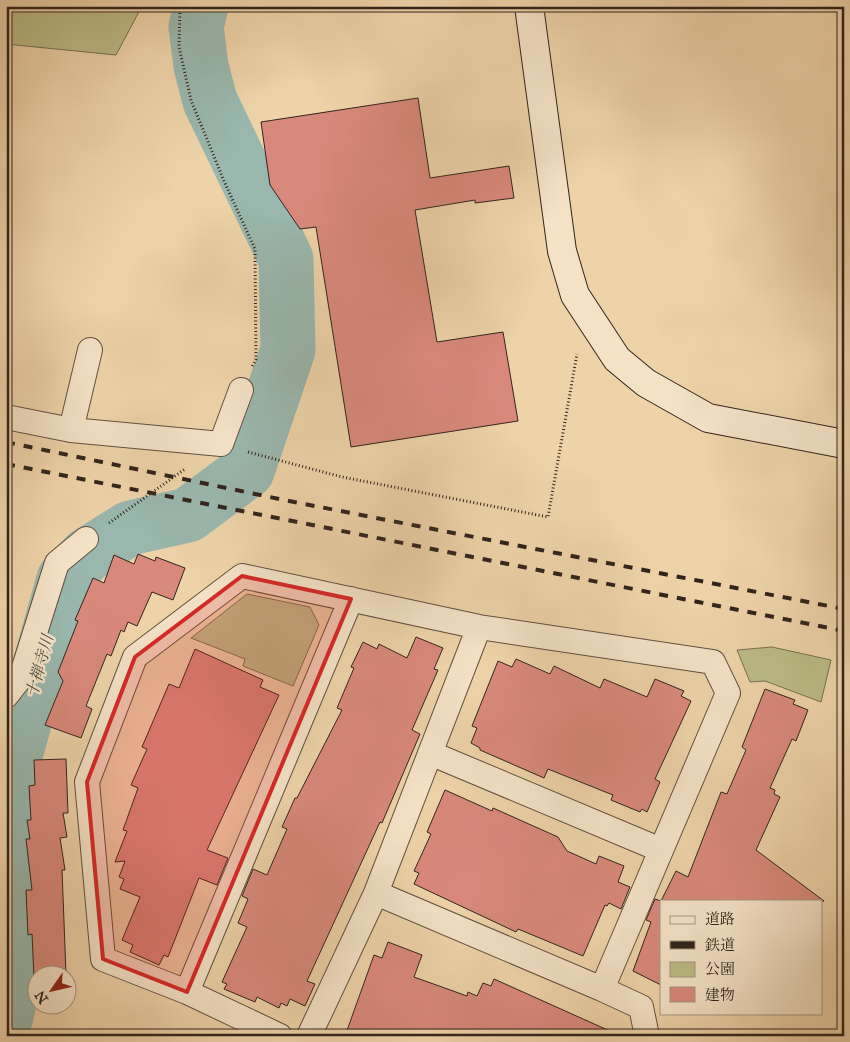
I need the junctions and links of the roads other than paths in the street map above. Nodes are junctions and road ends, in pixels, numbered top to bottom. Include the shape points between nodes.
1 (530, 6) edge
2 (90, 350) dead end
3 (241, 390) road end
4 (6, 417) edge
5 (71, 430) junction
6 (844, 444) edge
7 (86, 539) road end
8 (352, 600) junction
9 (479, 627) junction
10 (6, 696) edge
11 (430, 753) junction
12 (661, 850) junction
13 (376, 894) junction
14 (602, 989) junction
15 (187, 992) junction
16 (280, 1036) edge
17 (309, 1036) edge
18 (647, 1036) edge

1 - 6 street via 562,251 575,295 617,359 646,383 708,418
2 - 5 street
3 - 5 street via 220,444
4 - 5 street
7 - 10 street via 57,563 21,677
8 - 9 street
8 - 15 street
8 - 15 street via 242,576 135,656 87,782 103,958
9 - 11 street
9 - 12 street via 713,662 728,693
11 - 12 street
11 - 13 street
12 - 14 street
13 - 14 street
13 - 17 street
14 - 18 street via 642,1007
15 - 16 street

